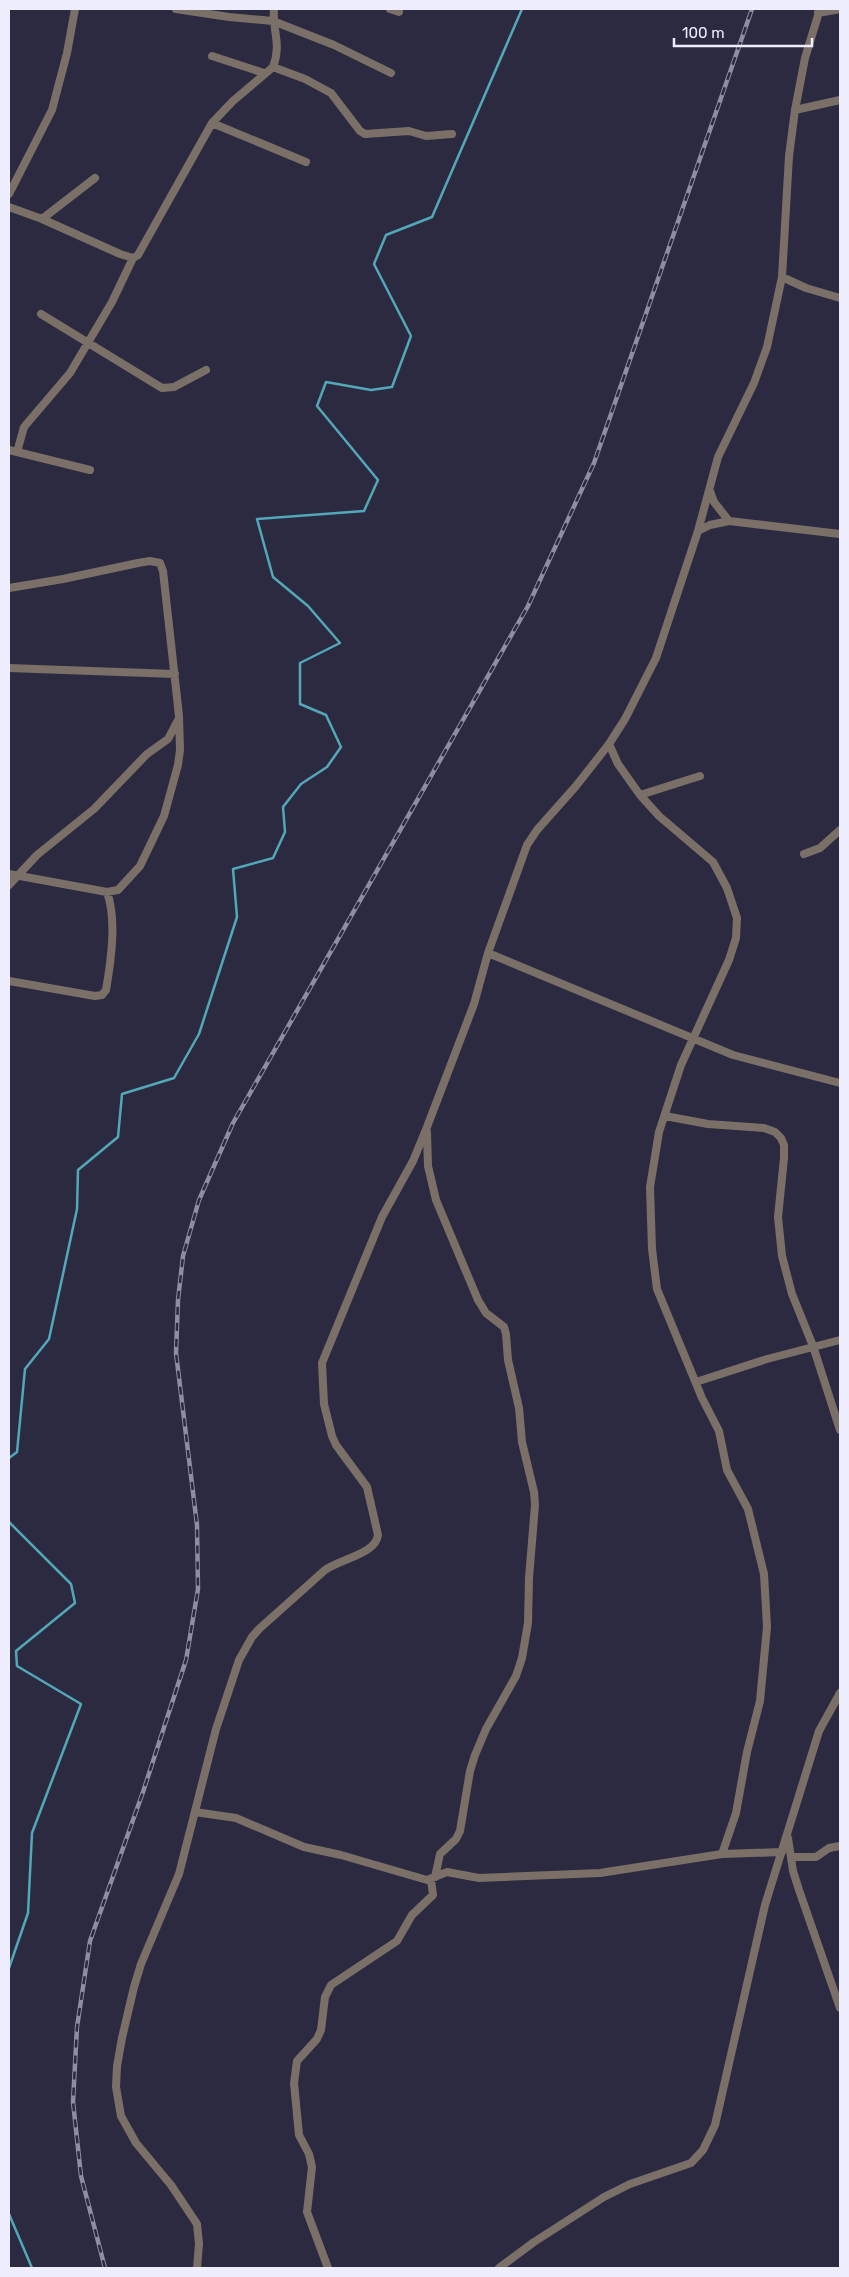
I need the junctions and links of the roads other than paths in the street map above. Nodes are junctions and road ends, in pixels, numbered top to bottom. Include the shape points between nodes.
1 (75, 9) edge
2 (176, 9) edge
3 (274, 9) edge
4 (390, 9) edge
5 (840, 9) edge
6 (819, 11) edge
7 (399, 12) dead end
8 (274, 21) junction
9 (212, 56) dead end
10 (273, 67) junction
11 (264, 73) junction
12 (391, 73) dead end
13 (840, 100) edge
14 (795, 110) junction
15 (212, 123) junction
16 (452, 134) dead end
17 (306, 162) dead end
18 (94, 178) dead end
19 (9, 194) edge
20 (9, 207) edge
21 (42, 219) junction
22 (132, 258) junction
23 (782, 276) junction
24 (840, 298) edge
25 (41, 314) dead end
26 (88, 344) junction
27 (206, 370) dead end
28 (13, 451) edge
29 (90, 470) dead end
30 (710, 490) junction
31 (729, 521) junction
32 (698, 531) junction
33 (840, 534) edge
34 (9, 588) edge
35 (9, 668) edge
36 (175, 674) junction
37 (179, 716) junction
38 (609, 744) junction
39 (700, 776) dead end
40 (640, 795) junction
41 (840, 830) edge
42 (804, 854) dead end
43 (9, 874) edge
44 (19, 875) junction
45 (9, 885) edge
46 (107, 892) junction
47 (488, 953) junction
48 (9, 981) edge
49 (694, 1039) junction
50 (840, 1083) edge
51 (665, 1116) junction
52 (427, 1127) junction
53 (840, 1340) edge
54 (813, 1346) junction
55 (696, 1382) junction
56 (840, 1430) edge
57 (840, 1694) edge
58 (195, 1812) junction
59 (788, 1835) junction
60 (840, 1846) edge
61 (782, 1852) junction
62 (722, 1854) junction
63 (791, 1857) junction
64 (433, 1878) junction
65 (840, 2008) edge
66 (197, 2268) edge
67 (328, 2268) edge
68 (499, 2268) edge

1 - 19 street via 52,110
2 - 8 street
3 - 8 street
4 - 7 street
5 - 6 street
6 - 14 street via 805,58
8 - 10 street via 278,46
8 - 12 street
9 - 11 street
10 - 11 street
10 - 16 street via 331,93 365,134 392,130 426,136
11 - 15 street
13 - 14 street
14 - 23 street
15 - 17 street
15 - 22 street via 143,247
18 - 21 street
20 - 21 street
21 - 22 street
22 - 26 street
23 - 24 street via 806,288
23 - 30 street via 767,347 754,382 723,443
25 - 26 street
26 - 27 street via 162,388 174,387
26 - 28 street via 59,387 24,427
28 - 29 street
30 - 31 street via 714,502
30 - 32 street
31 - 32 street
31 - 33 street
32 - 38 street via 656,658
34 - 36 street via 150,561 160,563
35 - 36 street
36 - 37 street
37 - 44 street via 168,739 147,754 94,809
37 - 46 street via 178,765 158,832 132,878 118,890
38 - 40 street via 618,764
38 - 47 street via 527,846
39 - 40 street
40 - 49 street via 659,816 713,862 727,888 737,918 729,960
41 - 42 street via 820,848
43 - 44 street
44 - 45 street
44 - 46 street
46 - 48 street via 112,949 106,990 102,995
47 - 49 street
47 - 52 street via 474,1004
49 - 50 street via 732,1055
49 - 51 street via 681,1065
51 - 54 street via 708,1124 764,1128 781,1138 784,1158 778,1217 782,1256 792,1294
51 - 55 street via 656,1146 650,1187 654,1264 658,1289
52 - 58 street via 413,1161 382,1217 322,1363 324,1404 332,1436 367,1487 377,1541 368,1550 335,1562 252,1637 239,1660 216,1729
52 - 64 street via 428,1166 436,1200 478,1300 486,1313 504,1327 535,1504 528,1623 522,1658 475,1755 460,1831 456,1840 440,1854
53 - 54 street
54 - 55 street
54 - 56 street
55 - 62 street via 719,1431 726,1470 752,1521 764,1574 766,1602 767,1627 760,1701 736,1813
57 - 59 street via 819,1731
58 - 64 street via 236,1818 304,1847
58 - 66 street via 179,1874 134,1987 117,2066 116,2086 126,2127 197,2224
59 - 61 street
59 - 63 street
60 - 63 street via 828,1848 816,1857
61 - 62 street
61 - 68 street via 765,1905 715,2125 703,2150 691,2163 630,2184 604,2197
62 - 64 street via 600,1873 479,1878 448,1872
63 - 65 street
64 - 67 street via 433,1895 412,1915 400,1938 332,1985 325,1997 317,2039 297,2061 294,2083 297,2124 312,2167 306,2208

